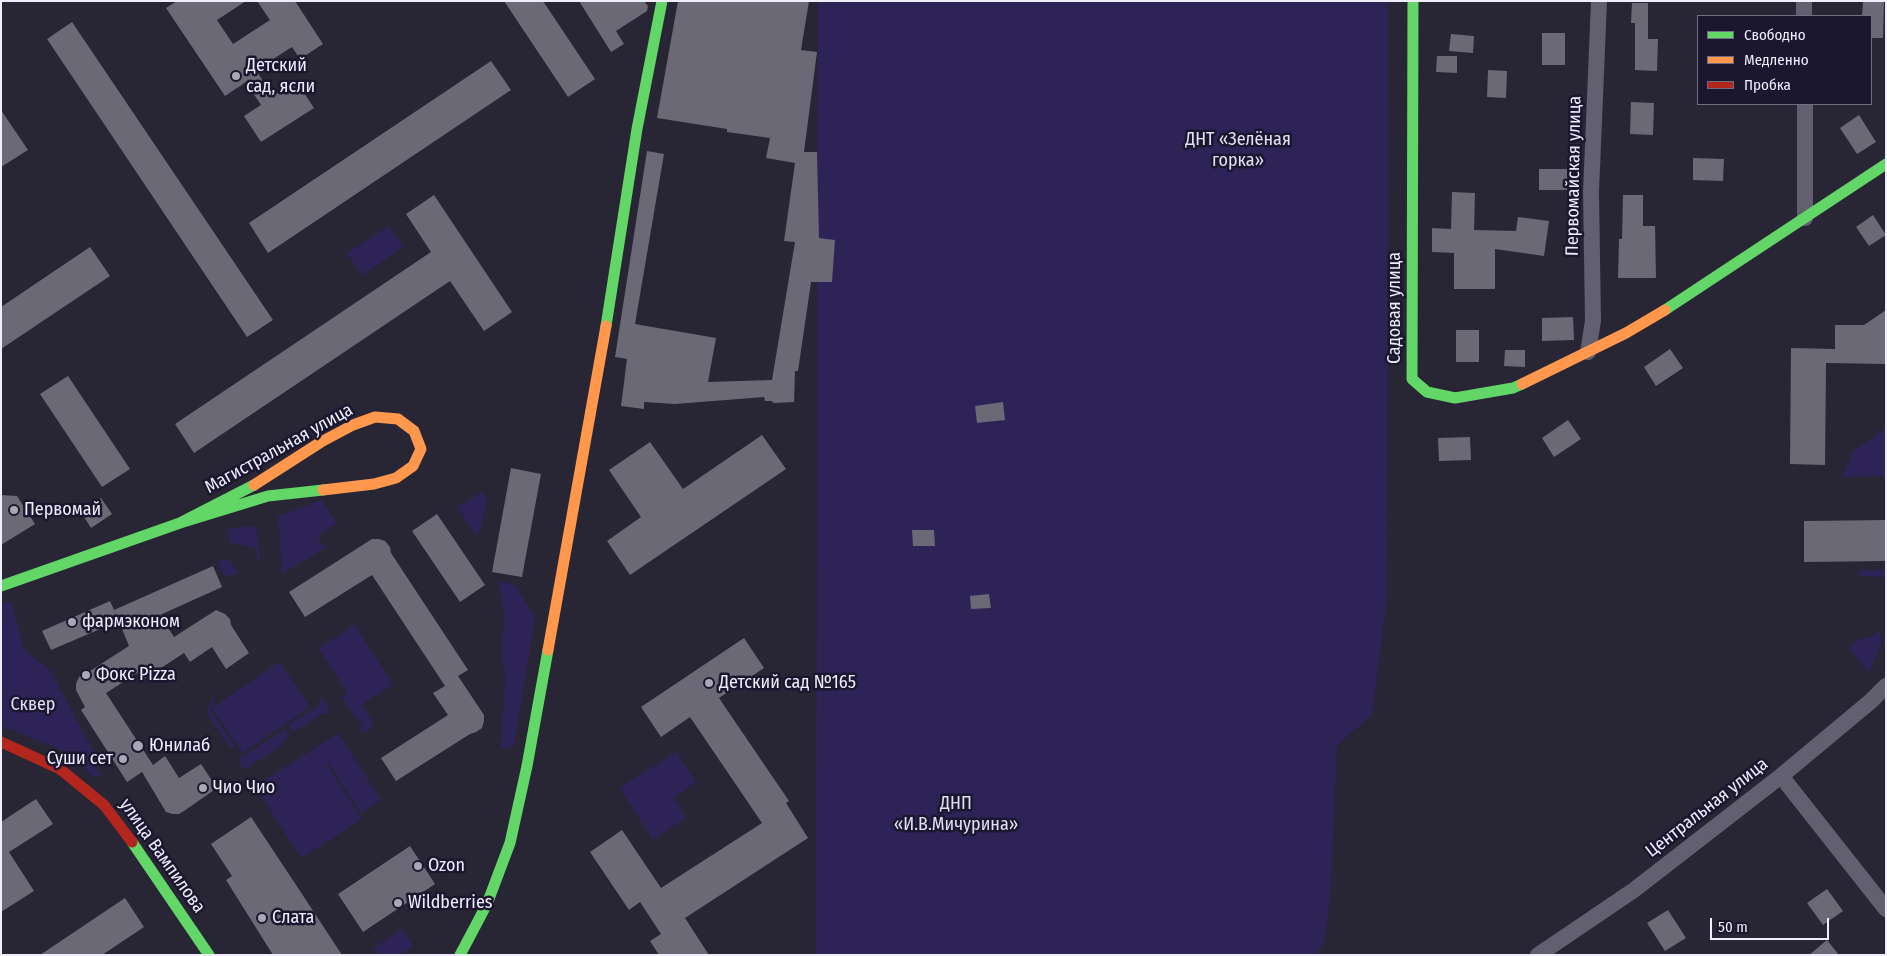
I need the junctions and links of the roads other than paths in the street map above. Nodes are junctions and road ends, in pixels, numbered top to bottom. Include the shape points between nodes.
1 (662, 1) edge
2 (1413, 1) edge
3 (1599, 1) edge
4 (1804, 1) edge
5 (1804, 15) edge
6 (1805, 105) edge
7 (1886, 164) edge
8 (1805, 218) junction
9 (1588, 352) junction
10 (180, 523) junction
11 (1, 586) edge
12 (1886, 686) edge
13 (1, 742) edge
14 (1782, 776) junction
15 (1886, 909) edge
16 (1541, 953) edge
17 (209, 955) edge
18 (460, 955) edge

1 - 18 street via 527,766 504,861 487,904
2 - 9 street, Садовая улица via 1412,379 1426,392 1454,398 1513,388
3 - 9 street, Первомайская улица via 1591,192 1593,321
4 - 5 street
6 - 8 street
7 - 8 street, Садовая улица
8 - 9 street, Садовая улица via 1678,302
10 - 10 street, Магистральная улица via 268,496 374,484 396,478 413,466 421,449 414,431 398,419 375,417 321,442 249,488
10 - 11 street, Магистральная улица
12 - 14 street, Центральная улица
13 - 17 street, улица Вампилова via 60,769 104,805 143,856
14 - 15 street
14 - 16 street, Центральная улица via 1634,890

